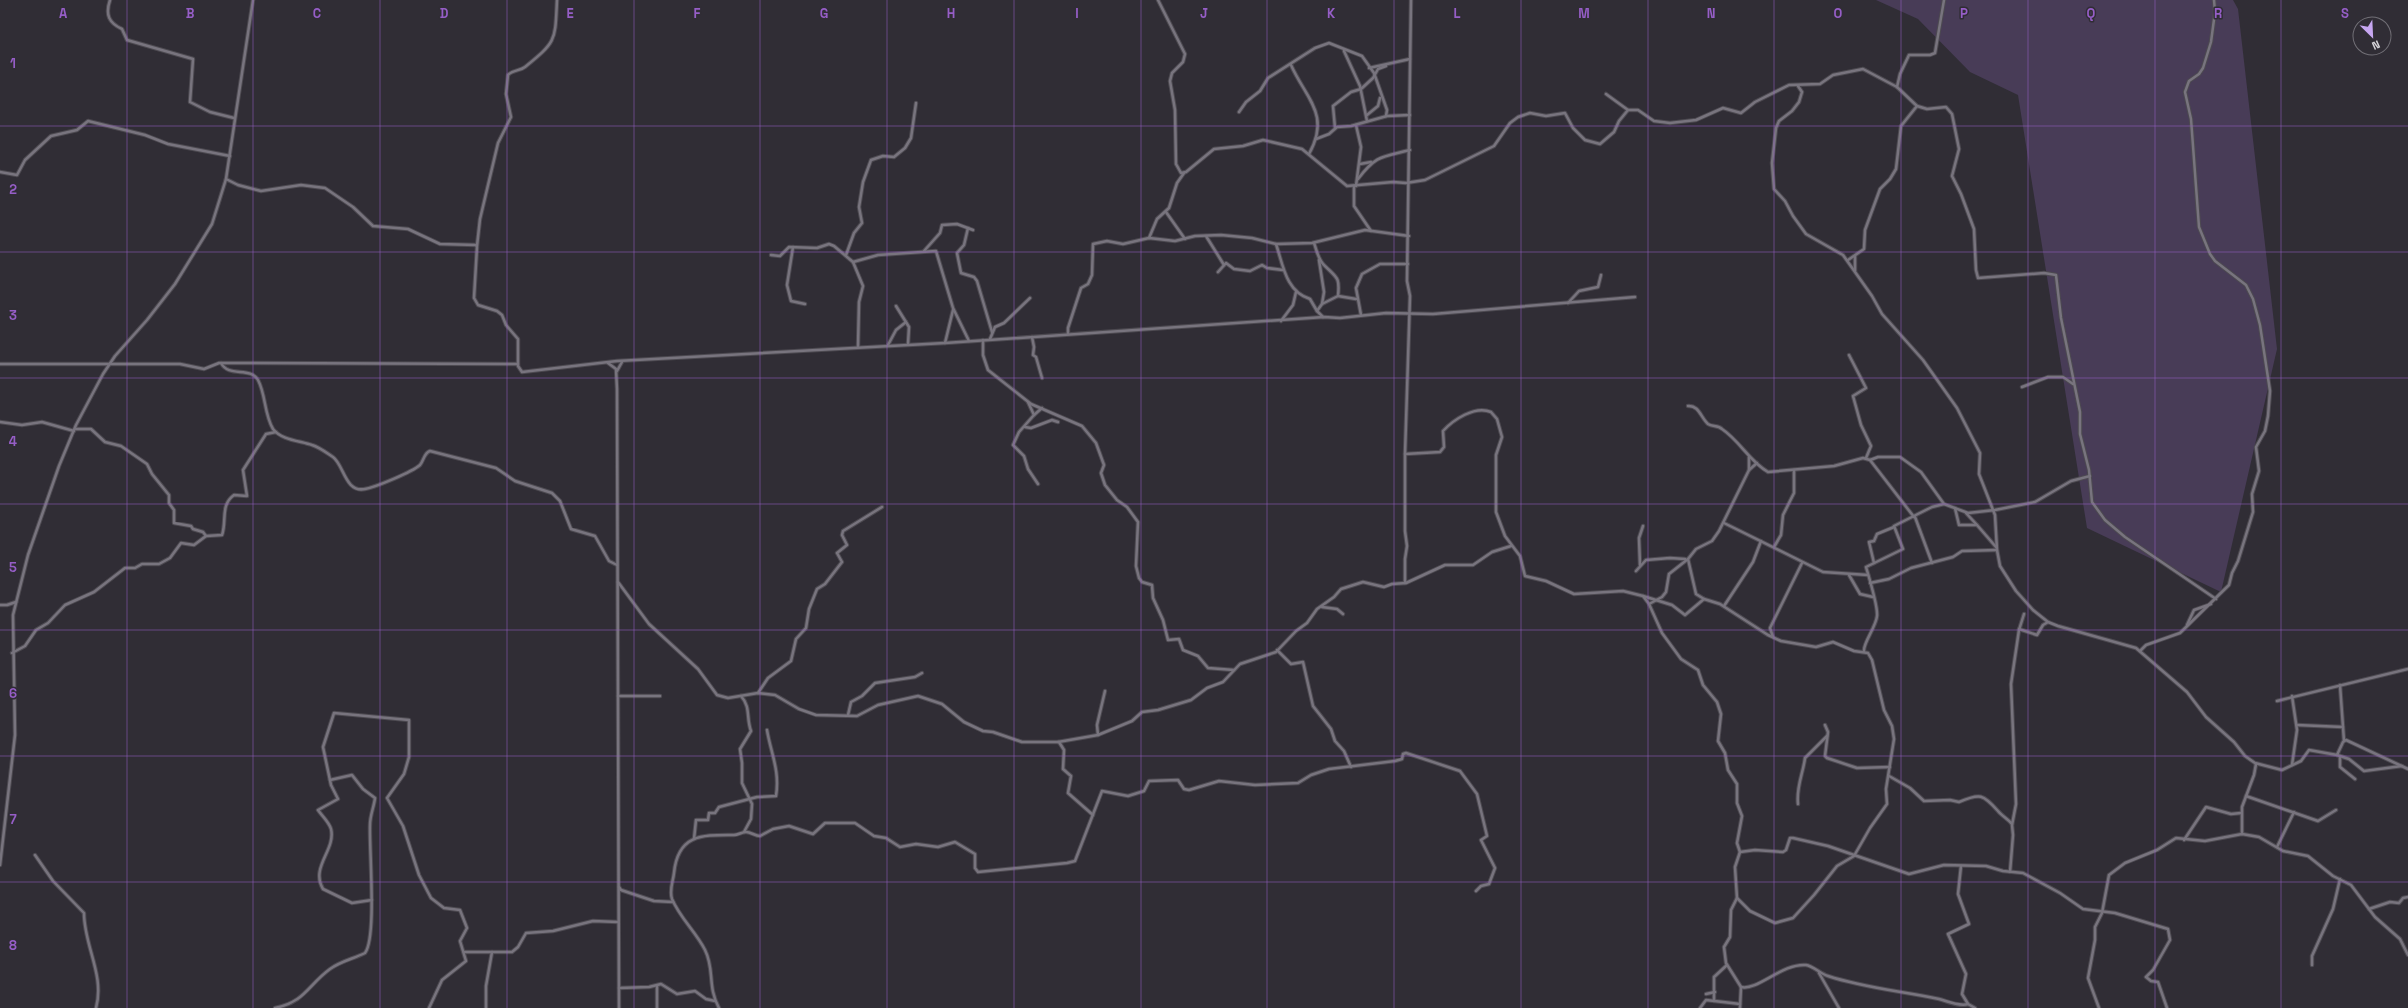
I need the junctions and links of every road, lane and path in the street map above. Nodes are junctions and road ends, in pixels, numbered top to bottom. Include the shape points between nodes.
1 (110, 0) edge
2 (253, 0) edge
3 (557, 0) edge
4 (1158, 0) edge
5 (1411, 0) edge
6 (1944, 0) edge
7 (2214, 0) edge
8 (1344, 50) junction
9 (1410, 58) junction
10 (1292, 65) junction
11 (1386, 66) junction
12 (1369, 68) junction
13 (1375, 76) junction
14 (1798, 86) junction
15 (1897, 87) junction
16 (1361, 89) junction
17 (1606, 94) dead end
18 (1381, 96) junction
19 (916, 103) dead end
20 (1916, 106) junction
21 (1628, 110) junction
22 (1239, 112) dead end
23 (1367, 115) junction
24 (1386, 116) junction
25 (1410, 116) junction
26 (234, 118) junction
27 (1368, 121) junction
28 (1356, 125) junction
29 (1335, 128) junction
30 (1316, 139) junction
31 (1410, 150) junction
32 (1310, 154) junction
33 (230, 156) junction
34 (1372, 162) junction
35 (1360, 164) junction
36 (0, 172) edge
37 (1184, 173) junction
38 (226, 178) junction
39 (1409, 178) junction
40 (1358, 179) junction
41 (1416, 182) junction
42 (1410, 183) junction
43 (1355, 186) junction
44 (1166, 212) junction
45 (968, 228) junction
46 (973, 230) dead end
47 (1371, 231) junction
48 (1205, 236) junction
49 (1409, 236) junction
50 (1148, 238) junction
51 (1186, 239) junction
52 (1314, 243) junction
53 (1276, 244) junction
54 (477, 246) junction
55 (793, 247) junction
56 (924, 251) junction
57 (771, 255) dead end
58 (846, 255) junction
59 (1856, 255) junction
60 (1319, 258) junction
61 (1848, 260) junction
62 (853, 262) junction
63 (1282, 264) junction
64 (1408, 264) junction
65 (1224, 265) junction
66 (1275, 268) junction
67 (1283, 270) junction
68 (1218, 272) dead end
69 (1855, 272) junction
70 (1601, 275) dead end
71 (1296, 292) junction
72 (1338, 296) junction
73 (1635, 297) dead end
74 (1030, 298) dead end
75 (1356, 299) junction
76 (1568, 303) junction
77 (804, 304) dead end
78 (1322, 304) junction
79 (896, 306) dead end
80 (953, 308) junction
81 (1316, 312) junction
82 (1408, 314) junction
83 (1361, 315) junction
84 (1324, 318) junction
85 (1281, 321) junction
86 (906, 322) junction
87 (992, 332) junction
88 (1068, 334) junction
89 (1032, 337) junction
90 (990, 339) junction
91 (983, 340) junction
92 (969, 341) junction
93 (859, 343) junction
94 (945, 343) junction
95 (908, 344) junction
96 (888, 345) junction
97 (862, 346) junction
98 (858, 347) junction
99 (1849, 355) dead end
100 (623, 362) junction
101 (222, 363) junction
102 (608, 363) junction
103 (0, 364) edge
104 (109, 364) junction
105 (518, 364) junction
106 (616, 372) junction
107 (1042, 378) dead end
108 (2073, 384) junction
109 (2022, 387) dead end
110 (1028, 402) junction
111 (1688, 406) dead end
112 (1042, 408) junction
113 (1034, 415) junction
114 (0, 422) edge
115 (1058, 422) dead end
116 (1025, 427) junction
117 (74, 430) junction
118 (276, 432) junction
119 (1405, 454) junction
120 (1748, 457) junction
121 (1866, 458) junction
122 (1870, 460) junction
123 (1757, 463) junction
124 (1749, 470) junction
125 (1794, 470) junction
126 (2090, 476) junction
127 (1038, 484) dead end
128 (1944, 504) junction
129 (882, 507) dead end
130 (1955, 508) junction
131 (1993, 511) junction
132 (1966, 512) junction
133 (1914, 517) junction
134 (1724, 523) junction
135 (1643, 526) dead end
136 (1978, 526) junction
137 (1894, 527) junction
138 (206, 536) junction
139 (1762, 542) junction
140 (1511, 546) junction
141 (1774, 547) junction
142 (1997, 549) junction
143 (1687, 559) junction
144 (1802, 563) junction
145 (1932, 563) junction
146 (1874, 564) junction
147 (617, 565) junction
148 (1640, 566) junction
149 (1636, 571) dead end
150 (1848, 575) junction
151 (1868, 575) junction
152 (618, 582) junction
153 (1405, 583) junction
154 (1870, 584) junction
155 (1643, 596) junction
156 (1873, 597) junction
157 (1704, 599) junction
158 (2216, 599) junction
159 (1656, 600) junction
160 (16, 602) junction
161 (1649, 604) junction
162 (2211, 604) junction
163 (0, 605) edge
164 (1724, 606) junction
165 (1320, 607) junction
166 (1343, 614) dead end
167 (2024, 614) dead end
168 (2048, 622) junction
169 (2187, 627) junction
170 (2019, 629) junction
171 (1773, 638) junction
172 (1276, 650) junction
173 (1864, 651) junction
174 (2140, 651) junction
175 (12, 653) junction
176 (2408, 669) edge
177 (1235, 670) junction
178 (922, 672) dead end
179 (2340, 685) junction
180 (1106, 691) dead end
181 (758, 693) junction
182 (618, 696) junction
183 (660, 696) dead end
184 (741, 696) junction
185 (2292, 696) junction
186 (2277, 701) dead end
187 (848, 715) junction
188 (2297, 724) junction
189 (1825, 725) dead end
190 (2343, 727) junction
191 (768, 730) dead end
192 (1098, 735) junction
193 (1828, 736) junction
194 (2344, 741) junction
195 (1057, 742) junction
196 (2338, 756) junction
197 (2256, 764) junction
198 (2292, 765) junction
199 (2403, 766) junction
200 (1351, 767) junction
201 (1890, 767) junction
202 (2408, 769) edge
203 (1889, 776) junction
204 (2355, 779) dead end
205 (330, 780) junction
206 (2246, 796) junction
207 (750, 798) junction
208 (1798, 804) dead end
209 (2336, 810) dead end
210 (2295, 812) junction
211 (2241, 813) junction
212 (1093, 816) junction
213 (2012, 824) junction
214 (744, 833) junction
215 (2242, 834) junction
216 (694, 839) junction
217 (2184, 840) junction
218 (1, 845) edge
219 (2277, 847) junction
220 (1740, 852) junction
221 (35, 855) dead end
222 (1855, 855) junction
223 (0, 865) edge
224 (1961, 866) junction
225 (2010, 872) junction
226 (2340, 879) junction
227 (620, 891) junction
228 (1476, 891) dead end
229 (2408, 897) edge
230 (1737, 898) junction
231 (372, 900) junction
232 (674, 902) junction
233 (2369, 909) junction
234 (2102, 913) junction
235 (618, 922) junction
236 (464, 952) junction
237 (492, 952) junction
238 (2408, 956) edge
239 (1727, 965) junction
240 (2312, 965) dead end
241 (1819, 973) junction
242 (657, 986) junction
243 (1741, 987) junction
244 (619, 988) junction
245 (1715, 992) junction
246 (1706, 994) dead end
247 (715, 1001) junction
248 (1714, 1001) junction
249 (1740, 1004) junction
250 (1968, 1004) junction
251 (96, 1008) edge
252 (275, 1008) edge
253 (429, 1008) edge
254 (486, 1008) edge
255 (619, 1008) edge
256 (658, 1008) edge
257 (719, 1008) edge
258 (1700, 1008) edge
259 (1740, 1008) edge
260 (1839, 1008) edge
261 (1975, 1008) edge
262 (2099, 1008) edge
263 (2167, 1008) edge

1 - 26 street via 107,10 112,23 122,29 127,40 192,59 190,102 210,112
2 - 26 street
3 - 54 street via 556,26 549,47 522,69 508,75 506,94 511,117 498,143 480,219
4 - 37 street via 1185,54 1183,62 1172,73 1170,81 1175,110 1176,164 1178,172
5 - 9 street
6 - 15 street via 1936,52 1930,55 1909,56
7 - 158 street via 2211,42 2203,68 2189,81 2185,92 2191,119 2199,227 2205,245 2215,261 2246,285 2250,292 2260,325 2270,397 2265,431 2256,447 2259,471 2252,494 2253,512 2229,584
8 - 10 street via 1332,44 1323,45
8 - 12 street via 1361,55
8 - 16 street
9 - 11 street
9 - 25 street
10 - 22 street via 1268,78 1260,91
10 - 30 street via 1297,79 1315,105 1318,125
11 - 12 street
11 - 13 street via 1378,69
12 - 13 street
13 - 16 street
13 - 18 street
14 - 15 street via 1820,84 1833,75 1863,69
14 - 21 street via 1785,87 1755,102 1742,113 1723,108 1703,118 1674,123 1654,121 1638,110
14 - 61 street via 1802,92 1801,99 1792,111 1779,121 1775,133 1772,169 1774,189 1785,201 1806,234 1834,248
15 - 20 street
16 - 23 street
16 - 29 street via 1351,92 1333,106
17 - 21 street
18 - 23 street via 1378,106
18 - 24 street via 1387,110
19 - 58 street via 911,138 905,148 894,157 883,156 871,160 863,182 859,207 862,223 854,234
20 - 59 street via 1901,126 1896,169 1880,190 1865,230 1864,248
20 - 108 street via 1927,109 1946,107 1952,114 1960,149 1952,176 1974,229 1978,278 2055,273
21 - 41 street via 1614,132 1599,144 1582,138 1573,128 1566,113 1546,116 1526,114 1513,120 1494,146
23 - 27 street
24 - 25 street
24 - 27 street
25 - 31 street
26 - 33 street
27 - 28 street
28 - 29 street
28 - 35 street via 1360,140
29 - 30 street via 1329,134
30 - 32 street
31 - 34 street via 1400,154 1390,153
31 - 39 street
32 - 37 street via 1299,148 1261,140 1242,146 1214,149
32 - 43 street via 1341,182
33 - 36 street via 168,144 145,135 88,121 77,130 51,136 25,160 17,175
33 - 38 street
34 - 35 street
34 - 40 street
35 - 40 street
37 - 44 street via 1177,182
38 - 54 street via 238,185 261,191 301,185 325,188 354,207 373,226 408,229 440,244
38 - 104 street via 215,216 196,253 157,308
39 - 41 street
39 - 42 street
40 - 43 street
41 - 42 street
42 - 43 street
42 - 49 street
43 - 47 street via 1354,206
44 - 50 street via 1157,219
44 - 51 street
45 - 46 street
45 - 56 street via 957,224 942,225 940,233
45 - 87 street via 964,245 956,253 959,268 961,273 978,281
47 - 49 street
47 - 52 street via 1363,230
48 - 51 street
48 - 53 street via 1252,238
48 - 65 street
49 - 64 street
50 - 51 street via 1172,241
50 - 88 street via 1123,244 1107,241 1093,245 1092,275 1087,285 1081,288
52 - 53 street
52 - 60 street
53 - 63 street
54 - 105 street via 473,296 478,305 497,311 518,339
55 - 57 street via 780,256
55 - 58 street via 815,248 829,244
55 - 77 street via 787,285 791,301
56 - 62 street via 878,254
56 - 80 street via 933,250 937,253
58 - 62 street
59 - 61 street
59 - 69 street
60 - 72 street via 1336,276 1340,289
60 - 78 street via 1324,292
61 - 69 street
62 - 93 street via 863,286 859,302
63 - 66 street
63 - 67 street
64 - 75 street via 1380,264 1362,273 1356,286
64 - 82 street
65 - 66 street via 1226,263 1234,269 1250,271 1262,264
65 - 68 street
66 - 67 street
67 - 71 street
69 - 131 street via 1882,314 1923,360 1957,408 1979,451 1980,478
70 - 76 street via 1598,287 1581,290
71 - 81 street via 1310,299
71 - 85 street via 1293,305
72 - 75 street
72 - 78 street
73 - 76 street
74 - 87 street
75 - 83 street
76 - 82 street
78 - 81 street
79 - 86 street
80 - 92 street
80 - 94 street
81 - 84 street
82 - 83 street
82 - 119 street
83 - 84 street
84 - 85 street
85 - 88 street
86 - 95 street via 910,332
86 - 96 street via 896,330
87 - 90 street
88 - 89 street
89 - 90 street
89 - 107 street via 1033,355 1036,357
90 - 91 street
91 - 92 street
91 - 110 street via 983,355 988,370
92 - 94 street
93 - 97 street
93 - 98 street
94 - 95 street
95 - 96 street
96 - 97 street
97 - 98 street
98 - 100 street
99 - 121 street via 1866,388 1853,396 1870,446
100 - 102 street
100 - 106 street
101 - 104 street via 204,369 180,364
101 - 105 street
101 - 118 street via 228,371 252,375 257,379 268,416
102 - 105 street via 522,372
102 - 106 street
103 - 104 street
104 - 117 street
106 - 147 street
108 - 109 street via 2063,377 2048,377
108 - 126 street via 2080,412 2080,434
110 - 112 street
110 - 113 street
111 - 120 street via 1696,408 1710,425 1722,429
112 - 113 street
112 - 177 street via 1082,426 1097,444 1104,465 1101,471 1105,485 1137,520 1139,538 1136,566 1139,578 1152,585 1152,598 1164,622 1168,640 1179,639 1183,650 1198,656 1208,668
113 - 116 street
114 - 117 street via 22,426 42,422
115 - 116 street via 1052,420 1031,428
116 - 127 street via 1019,432 1013,446 1024,456 1028,469
117 - 138 street via 91,429 105,442 122,447 146,463 169,495 169,502 174,510 174,522 191,526 192,529 204,532
117 - 160 street via 29,550
118 - 138 street via 266,435 244,469 247,496 234,495 229,500 223,516 222,535
118 - 147 street via 316,446 333,457 346,480 362,489 398,478 420,464 426,452 430,451 497,468 515,481 552,493 560,501 571,529 595,536 609,561
119 - 140 street via 1440,452 1444,447 1443,431 1462,417 1471,412 1485,410 1494,414 1502,437 1496,455 1495,506 1502,531
119 - 153 street via 1404,531 1408,546
120 - 123 street
120 - 124 street
121 - 122 street
121 - 125 street via 1834,466
122 - 128 street via 1893,456 1904,458 1926,477
122 - 133 street
123 - 124 street
123 - 125 street via 1768,472
124 - 134 street
125 - 141 street via 1794,493 1783,515 1781,535
126 - 131 street via 2074,479 2035,502
126 - 158 street via 2092,500 2108,523 2153,558
128 - 130 street
128 - 133 street
129 - 181 street via 843,531 842,535 847,545 837,553 842,562 824,584 816,589 809,608 806,628 796,639 790,661 772,674
130 - 132 street
130 - 136 street via 1959,525
131 - 132 street
131 - 142 street
132 - 136 street
133 - 137 street
133 - 145 street
134 - 139 street
134 - 143 street via 1713,540 1697,547
135 - 148 street via 1638,538
136 - 142 street
137 - 146 street via 1876,534 1874,541 1869,542
137 - 146 street via 1903,549
138 - 175 street via 194,545 182,543 170,558 159,564 142,564 124,569 94,592 65,605 48,623 36,630 25,646
139 - 141 street
139 - 164 street
140 - 153 street via 1491,553 1473,565 1445,566
140 - 155 street via 1520,556 1526,577 1540,578 1574,594 1623,591
141 - 144 street
142 - 145 street via 1962,551 1953,557
142 - 168 street via 2000,566 2006,577 2033,610
143 - 148 street via 1646,560
143 - 157 street via 1695,592
143 - 159 street via 1669,574 1666,592
144 - 150 street via 1828,574
144 - 171 street via 1770,628
145 - 154 street via 1911,568 1889,579
146 - 151 street via 1866,567
147 - 152 street
148 - 149 street
150 - 151 street
150 - 156 street via 1860,594
151 - 154 street
152 - 182 street
152 - 184 street via 649,624 698,669 715,694 728,698
153 - 165 street via 1384,587 1362,582 1341,589
154 - 156 street
155 - 159 street
155 - 161 street
156 - 173 street via 1878,616
157 - 159 street via 1685,615 1675,606
157 - 164 street
158 - 162 street
159 - 161 street
160 - 163 street
160 - 175 street
161 - 220 street via 1662,633 1681,659 1698,670 1703,685 1718,704 1721,714 1718,741 1728,770 1737,784 1737,803 1742,816 1737,843
162 - 169 street
162 - 169 street via 2194,610
164 - 171 street
165 - 166 street via 1337,609
165 - 172 street via 1308,623
167 - 170 street
168 - 170 street via 2036,635
168 - 174 street via 2129,645
169 - 174 street via 2179,634 2147,644
170 - 213 street via 2011,699 2016,804
171 - 173 street via 1816,647 1833,642 1854,651
172 - 177 street via 1240,664
172 - 200 street via 1291,664 1302,662 1313,706 1331,729 1335,741 1344,750
173 - 201 street via 1872,660 1884,710 1893,732 1895,746
174 - 197 street via 2187,692 2206,717
175 - 218 street via 15,735
176 - 179 street
177 - 192 street via 1223,682 1207,688 1191,700 1142,712 1132,721
178 - 187 street via 915,677 875,683 862,696 850,703
179 - 185 street
179 - 190 street
180 - 192 street via 1097,725
181 - 184 street
181 - 187 street via 775,695 799,709 816,715
182 - 183 street
182 - 227 street
184 - 207 street via 748,707 748,724 751,731 740,749 741,781
185 - 186 street
185 - 188 street
187 - 195 street via 859,716 878,705 918,696 942,704 964,722 984,731 1022,742
188 - 190 street
188 - 198 street
189 - 193 street
190 - 194 street
191 - 207 street via 778,776 776,796
192 - 195 street
193 - 201 street via 1825,756 1830,760 1857,768
193 - 208 street via 1805,758 1797,792
194 - 196 street
194 - 199 street
195 - 212 street via 1064,750 1063,768 1071,776 1068,793
196 - 198 street via 2309,750 2304,759
196 - 199 street via 2348,758 2364,771
196 - 204 street via 2340,767
197 - 198 street via 2281,770
197 - 206 street
199 - 202 street
200 - 212 street via 1325,770 1311,775 1300,783 1286,784 1255,785 1218,780 1189,790 1184,789 1178,780 1151,780 1144,791 1130,796 1101,791
200 - 228 street via 1395,762 1402,759 1405,753 1460,771 1478,795 1487,836 1481,840 1495,866 1489,884 1481,886
201 - 203 street
203 - 213 street via 1910,788 1924,801 1959,802 1971,796 1984,797
203 - 222 street via 1887,804
205 - 231 street via 352,775 363,790 375,798 370,824
205 - 231 street via 338,799 318,810 330,825 332,837 320,866 322,888 350,902
205 - 236 street via 323,747 334,713 409,720 410,757 404,774 387,798 404,826 420,876 431,898 444,908 460,910 463,916 467,931 460,941
206 - 210 street
206 - 211 street
207 - 214 street via 752,814
207 - 216 street via 719,807 715,813 709,813 708,820 696,820
209 - 210 street via 2318,821
210 - 219 street
211 - 215 street
211 - 217 street via 2231,814 2206,808
212 - 214 street via 1073,862 978,872 975,869 975,854 958,843 952,842 938,847 916,844 900,847 886,838 874,836 855,823 825,824 813,834 791,826 773,829 760,836
213 - 225 street
214 - 216 street via 706,834
215 - 217 street via 2205,841
215 - 219 street via 2259,837
216 - 232 street via 682,850 675,867 670,889
217 - 234 street via 2176,838 2112,871 2108,877
218 - 223 street
219 - 226 street via 2283,851 2308,856
220 - 222 street via 1783,852 1792,838
220 - 230 street via 1735,867
221 - 251 street via 53,882 84,913 83,923 99,985
222 - 224 street via 1909,874 1935,866
222 - 230 street via 1840,864 1814,895 1788,920 1775,923 1750,911
224 - 225 street via 1986,866
224 - 250 street via 1958,894 1969,924 1948,934 1965,972 1962,994
225 - 234 street via 2028,875 2083,909
226 - 233 street via 2353,887
226 - 240 street via 2333,909 2312,956
227 - 232 street via 654,901
227 - 235 street
229 - 233 street via 2399,903 2390,902
230 - 239 street via 1731,910 1730,937 1724,948
231 - 252 street via 366,952 332,968 320,977 302,998
232 - 247 street via 686,923 697,935 710,961 710,985
233 - 238 street via 2400,939
234 - 262 street via 2095,927 2088,981
234 - 263 street via 2115,912 2168,929 2170,940 2153,970 2146,977 2158,982
235 - 237 street via 593,921 557,930 526,933 514,951
235 - 244 street
236 - 237 street
236 - 253 street via 466,961 442,980
237 - 254 street via 486,986
239 - 243 street
239 - 245 street via 1714,977
241 - 243 street via 1808,965 1795,966 1777,972 1747,988
241 - 250 street via 1857,984 1919,994 1958,1005
241 - 260 street
242 - 244 street
242 - 247 street via 662,984 676,994 696,991 706,999
242 - 256 street
243 - 249 street
244 - 255 street
245 - 246 street
245 - 248 street
247 - 257 street
248 - 249 street
248 - 258 street via 1705,1000
249 - 259 street
250 - 261 street

